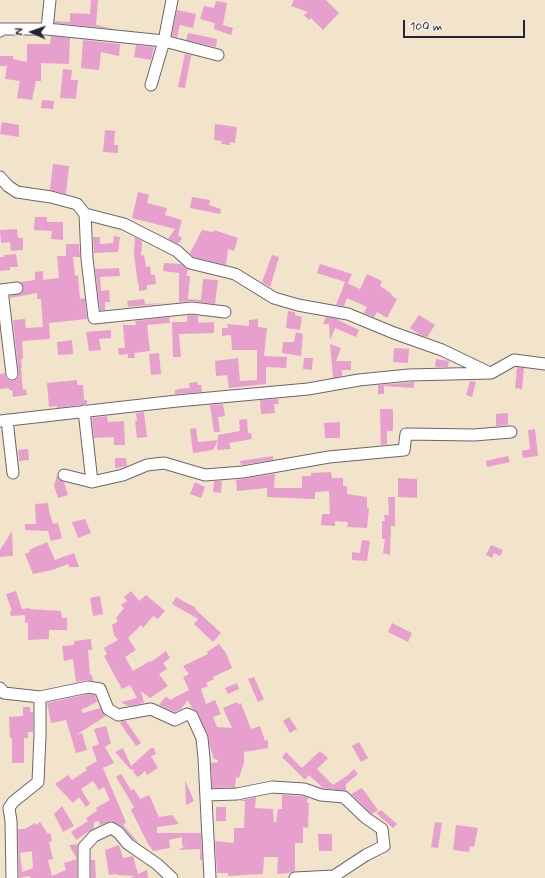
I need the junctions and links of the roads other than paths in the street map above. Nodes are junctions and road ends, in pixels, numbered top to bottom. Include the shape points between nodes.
1 (50, 0) edge
2 (172, 0) edge
3 (47, 29) junction
4 (0, 30) edge
5 (164, 41) junction
6 (218, 55) dead end
7 (151, 85) dead end
8 (0, 177) edge
9 (85, 214) junction
10 (17, 288) dead end
11 (1, 290) edge
12 (225, 312) dead end
13 (545, 364) edge
14 (491, 373) junction
15 (12, 374) dead end
16 (84, 411) junction
17 (3, 420) edge
18 (511, 432) dead end
19 (13, 473) dead end
20 (64, 475) dead end
21 (92, 482) junction
22 (0, 688) edge
23 (40, 697) junction
24 (206, 795) junction
25 (12, 878) edge
26 (84, 878) edge
27 (172, 878) edge
28 (210, 878) edge
29 (295, 878) edge

1 - 3 street
2 - 5 street
3 - 4 street
3 - 5 street
5 - 6 street
5 - 7 street
8 - 9 street via 17,192 77,204
9 - 12 street via 94,318 192,308
9 - 14 street via 124,224 177,252 190,263 235,274 274,298 348,314 442,350
10 - 11 street
11 - 15 street
13 - 14 street via 514,360
14 - 16 street via 409,374 308,389
16 - 17 street
16 - 21 street
17 - 19 street
18 - 21 street via 474,435 406,434 404,450 329,457 243,472 205,475 164,463 147,465 122,475
20 - 21 street
22 - 23 street via 4,693
23 - 24 street via 88,688 100,689 108,709 118,715 151,709 175,720 187,714 192,716 202,738
23 - 25 street via 38,782 9,808
24 - 28 street
24 - 29 street via 237,794 272,788 304,789 321,795 344,798 382,830 384,846 334,876
26 - 27 street via 84,847 94,836 111,828

